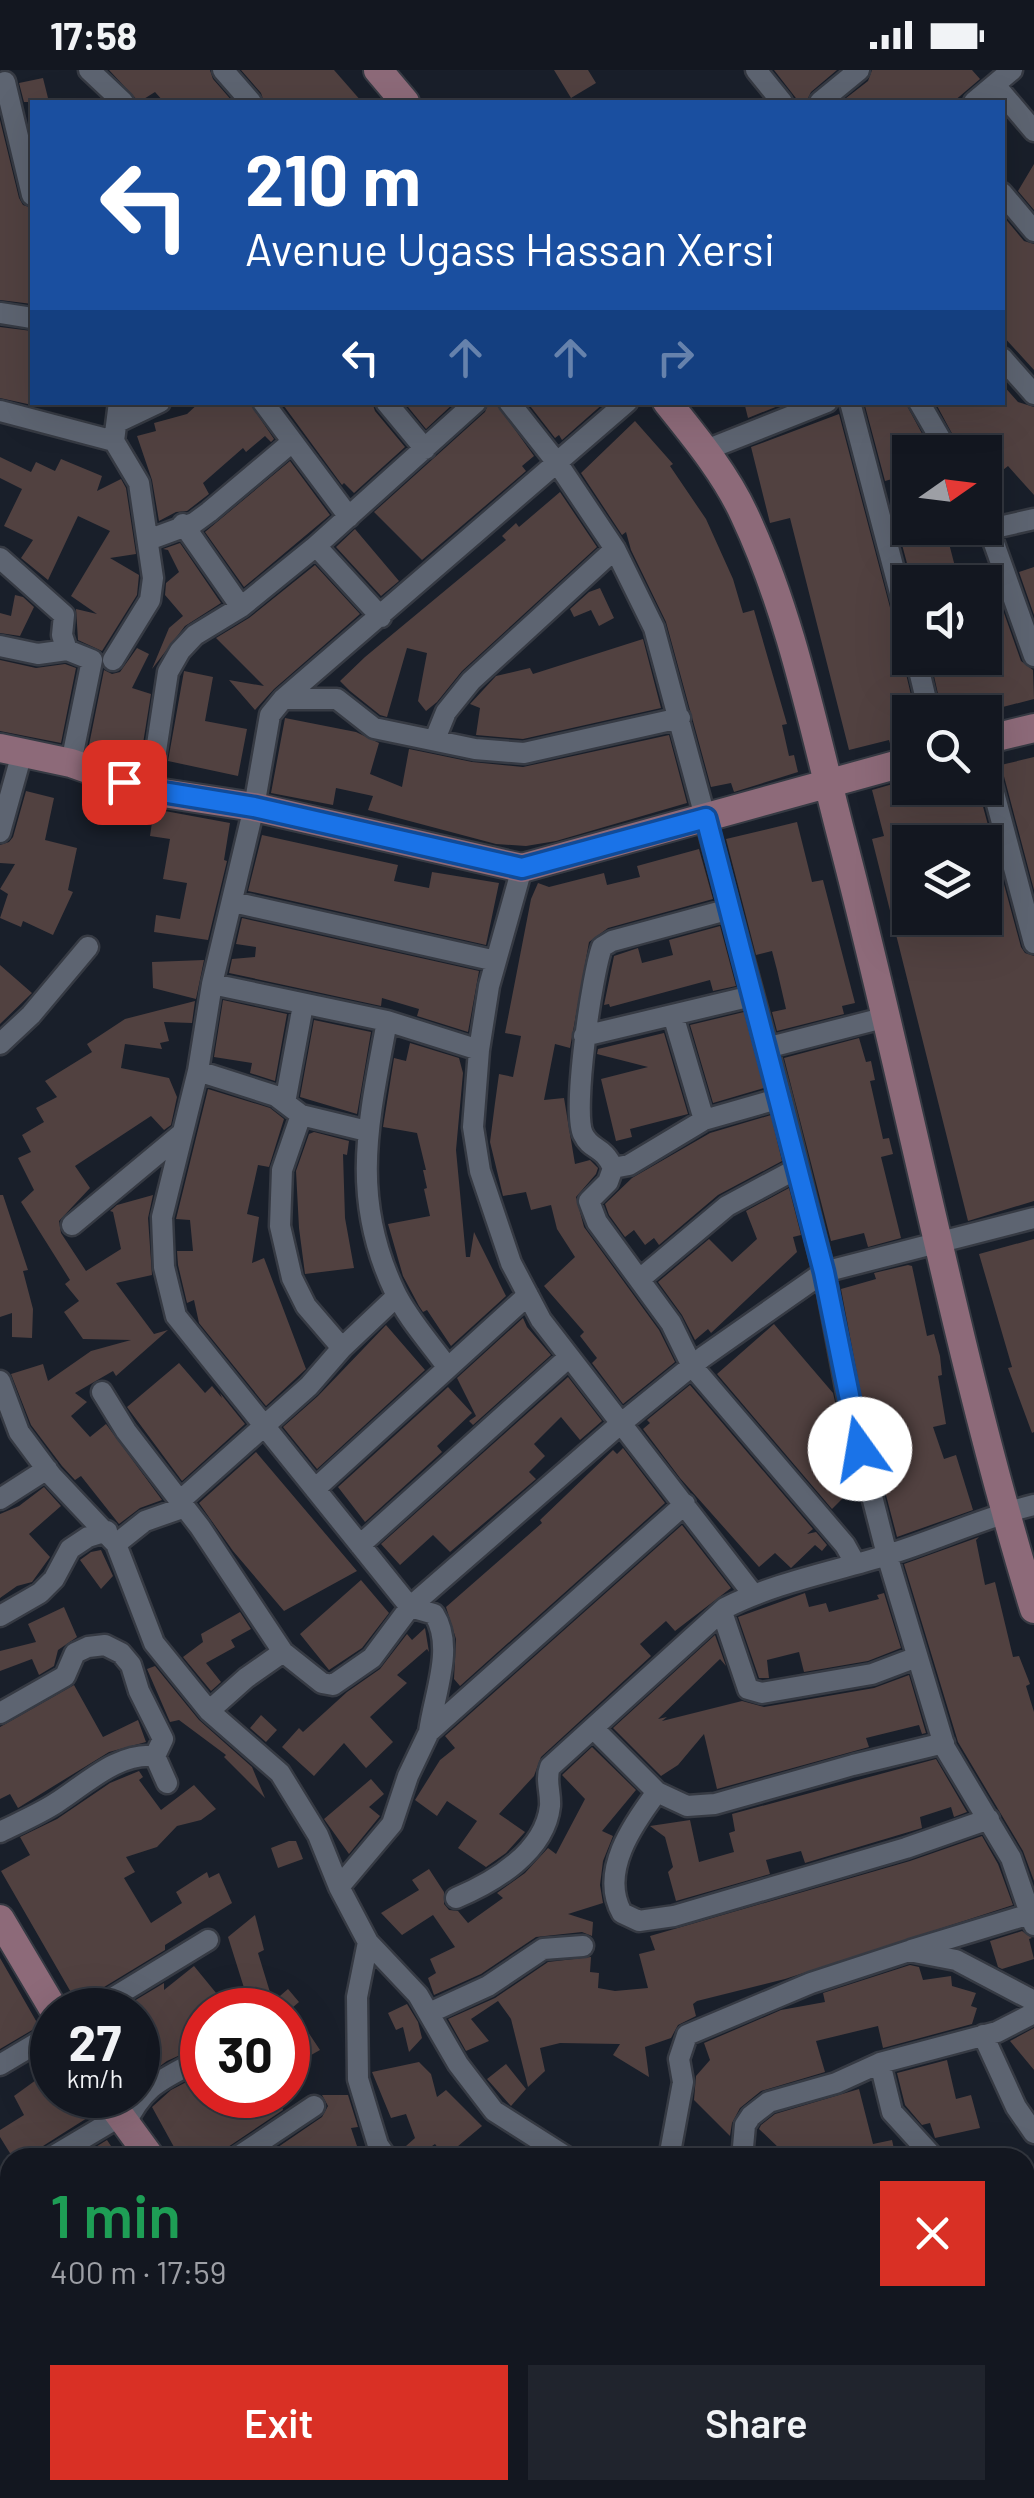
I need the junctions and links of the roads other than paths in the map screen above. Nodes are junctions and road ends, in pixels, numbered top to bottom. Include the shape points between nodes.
1 (223, 70) edge
2 (378, 70) edge
3 (756, 70) edge
4 (859, 70) edge
5 (1012, 70) edge
6 (94, 74) edge
7 (5, 79) edge
8 (995, 85) junction
9 (100, 100) edge
10 (121, 100) edge
11 (249, 100) edge
12 (403, 100) edge
13 (780, 100) edge
14 (822, 100) edge
15 (976, 100) edge
16 (1034, 132) edge
17 (30, 185) edge
18 (1005, 196) edge
19 (1034, 230) edge
20 (0, 314) edge
21 (30, 318) edge
22 (1005, 361) edge
23 (1034, 394) edge
24 (154, 405) edge
25 (265, 405) edge
26 (388, 405) edge
27 (473, 405) edge
28 (510, 405) edge
29 (623, 405) edge
30 (669, 405) edge
31 (819, 405) edge
32 (851, 405) edge
33 (921, 405) edge
34 (0, 411) edge
35 (117, 422) edge
36 (938, 435) edge
37 (292, 442) junction
38 (425, 449) junction
39 (706, 450) junction
40 (558, 464) junction
41 (350, 516) junction
42 (1034, 519) edge
43 (1002, 522) edge
44 (183, 524) junction
45 (148, 540) junction
46 (996, 545) edge
47 (316, 546) junction
48 (615, 549) junction
49 (0, 558) edge
50 (893, 565) edge
51 (241, 608) junction
52 (380, 617) junction
53 (0, 646) edge
54 (67, 650) junction
55 (1034, 656) edge
56 (113, 660) dead end
57 (283, 699) junction
58 (680, 718) junction
59 (1034, 728) edge
60 (1002, 736) edge
61 (435, 739) junction
62 (11, 751) edge
63 (71, 763) junction
64 (892, 766) edge
65 (828, 784) junction
66 (150, 790) junction
67 (997, 805) edge
68 (254, 807) junction
69 (706, 818) junction
70 (0, 832) edge
71 (522, 868) junction
72 (233, 902) junction
73 (730, 910) junction
74 (1034, 943) edge
75 (88, 947) dead end
76 (496, 961) junction
77 (212, 984) junction
78 (752, 996) junction
79 (304, 1004) junction
80 (672, 1015) junction
81 (887, 1018) junction
82 (388, 1021) junction
83 (584, 1036) junction
84 (0, 1044) edge
85 (766, 1048) junction
86 (479, 1050) junction
87 (198, 1072) junction
88 (781, 1098) junction
89 (293, 1109) junction
90 (704, 1120) junction
91 (367, 1131) junction
92 (180, 1135) junction
93 (613, 1168) junction
94 (798, 1168) junction
95 (1034, 1218) edge
96 (72, 1225) dead end
97 (938, 1243) junction
98 (824, 1272) junction
99 (640, 1280) junction
100 (528, 1295) junction
101 (397, 1296) junction
102 (342, 1348) junction
103 (569, 1357) junction
104 (692, 1366) junction
105 (448, 1368) junction
106 (0, 1381) edge
107 (102, 1392) dead end
108 (619, 1425) junction
109 (263, 1427) junction
110 (47, 1469) junction
111 (315, 1490) junction
112 (0, 1499) edge
113 (183, 1503) junction
114 (685, 1504) junction
115 (1034, 1505) edge
116 (1004, 1512) junction
117 (111, 1537) junction
118 (360, 1545) junction
119 (887, 1555) junction
120 (855, 1563) junction
121 (753, 1594) junction
122 (410, 1607) junction
123 (1034, 1609) edge
124 (722, 1612) junction
125 (0, 1616) edge
126 (283, 1652) junction
127 (917, 1657) junction
128 (209, 1711) junction
129 (0, 1713) edge
130 (594, 1729) junction
131 (429, 1732) junction
132 (944, 1743) junction
133 (155, 1756) junction
134 (167, 1783) dead end
135 (657, 1792) junction
136 (989, 1819) junction
137 (0, 1832) edge
138 (339, 1888) junction
139 (456, 1898) dead end
140 (1032, 1919) edge
141 (4, 1937) edge
142 (208, 1940) dead end
143 (368, 1942) junction
144 (583, 1946) dead end
145 (909, 1950) junction
146 (39, 1988) edge
147 (129, 1988) edge
148 (1034, 2001) edge
149 (429, 2013) junction
150 (1034, 2013) edge
151 (983, 2035) junction
152 (30, 2047) edge
153 (880, 2063) junction
154 (0, 2065) edge
155 (314, 2106) dead end
156 (107, 2118) edge
157 (121, 2118) edge
158 (1034, 2134) edge
159 (64, 2148) edge
160 (143, 2148) edge
161 (251, 2148) edge
162 (381, 2148) edge
163 (552, 2148) edge
164 (671, 2148) edge
165 (743, 2148) edge
166 (925, 2148) edge

1 - 11 street
2 - 12 main road
3 - 13 street
4 - 14 street
5 - 8 street
6 - 9 street
6 - 10 street
7 - 17 street
8 - 15 street
8 - 16 street
18 - 19 street
20 - 21 street
22 - 23 street
24 - 35 street
25 - 37 street
26 - 38 street
27 - 38 street
28 - 40 street
29 - 40 street
30 - 39 main road
31 - 39 street
32 - 50 street
33 - 36 street
34 - 35 street
35 - 45 street via 139,483
37 - 41 street
37 - 44 street via 209,512
38 - 41 street
39 - 65 main road via 744,513 782,611
40 - 48 street
40 - 52 street
41 - 47 street
42 - 43 street
44 - 45 street
44 - 51 street
45 - 56 street via 150,600
46 - 55 street
47 - 51 street
47 - 52 street
48 - 58 street via 654,628
48 - 61 street via 471,681
49 - 54 street via 64,615
51 - 66 street via 195,635 168,672
52 - 57 street
53 - 54 street via 38,654
54 - 63 street via 92,660
57 - 61 street via 337,699 374,728
57 - 68 street via 270,716
58 - 61 street via 524,753
58 - 69 street
59 - 60 main road
62 - 63 main road
62 - 70 street
63 - 66 main road
64 - 65 main road
65 - 69 main road
65 - 81 main road
66 - 68 main road
67 - 74 street
68 - 71 main road
68 - 72 street
69 - 71 main road
69 - 73 street
71 - 76 street
72 - 76 street
72 - 77 street
73 - 78 street
73 - 83 street via 602,947
75 - 84 street
76 - 86 street
77 - 79 street
77 - 87 street
78 - 80 street
78 - 85 street
79 - 82 street
79 - 89 street
80 - 83 street
80 - 90 street
81 - 85 street
81 - 97 main road
82 - 86 street
82 - 91 street
83 - 93 street via 581,1131 607,1153
85 - 88 street
86 - 100 street via 473,1127 480,1172
87 - 89 street via 276,1096
87 - 92 street
88 - 90 street
88 - 94 street
89 - 91 street
89 - 102 street via 280,1226 306,1306
90 - 93 street
91 - 101 street via 365,1184 380,1255
92 - 96 street
92 - 109 street via 162,1217 164,1267 176,1316
93 - 99 street via 589,1201
94 - 98 street
94 - 99 street via 727,1206
95 - 97 street
97 - 98 street
97 - 116 main road
98 - 104 street
98 - 119 street
99 - 104 street
100 - 103 street
100 - 105 street
101 - 102 street
101 - 105 street
102 - 109 street
103 - 108 street
103 - 118 street
104 - 108 street
104 - 120 street
105 - 111 street
106 - 110 street via 12,1422
107 - 113 street
108 - 114 street
108 - 122 street
109 - 111 street
109 - 113 street
110 - 112 street
110 - 117 street
111 - 118 street
113 - 117 street
113 - 126 street
114 - 121 street
114 - 131 street
115 - 116 street
116 - 119 street
116 - 123 main road
117 - 125 street via 88,1536 70,1549 40,1592
117 - 128 street via 154,1643
118 - 122 street
119 - 120 street
119 - 127 street
120 - 121 street
121 - 124 street
122 - 126 street via 372,1658 333,1685
122 - 131 street via 434,1614 444,1629
124 - 127 street via 748,1690 872,1674
124 - 130 street
126 - 128 street
127 - 132 street
128 - 138 street via 280,1773 318,1835
129 - 133 street via 65,1676 75,1654 105,1645 132,1665 163,1739
130 - 135 street
130 - 139 street via 550,1767 550,1810 535,1841 505,1872
131 - 138 street via 392,1824
132 - 135 street via 715,1804 687,1806
132 - 136 street
133 - 134 street
133 - 137 street via 134,1756
135 - 136 street via 628,1832 614,1885 622,1913 639,1922
136 - 140 street
138 - 143 street
140 - 145 street
141 - 146 main road
142 - 147 street
143 - 149 street
143 - 162 street via 357,1997 358,2079
144 - 149 street via 543,1949 477,1992
145 - 148 street via 956,1960
145 - 164 street via 687,2035
149 - 163 street via 494,2111
150 - 151 street
151 - 153 street
151 - 158 street
152 - 154 street
153 - 165 street via 768,2102 744,2125
153 - 166 street via 892,2112
155 - 161 street
156 - 159 street
157 - 160 main road

